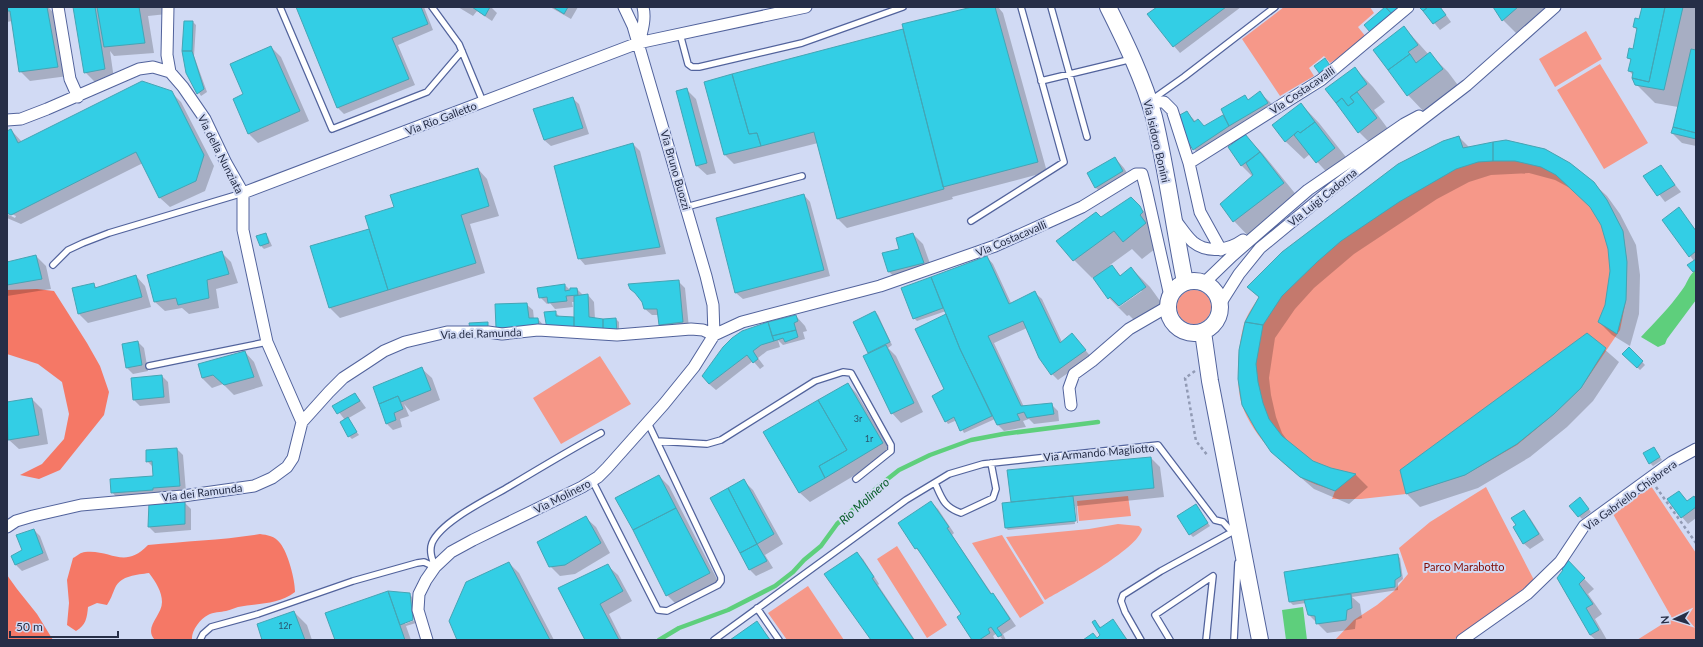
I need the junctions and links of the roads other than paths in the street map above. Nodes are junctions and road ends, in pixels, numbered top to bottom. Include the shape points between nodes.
1 (58, 7) edge
2 (168, 7) edge
3 (280, 7) edge
4 (432, 7) edge
5 (624, 7) edge
6 (645, 7) edge
7 (806, 7) edge
8 (903, 7) edge
9 (1021, 7) edge
10 (1051, 7) edge
11 (1108, 7) edge
12 (1275, 7) edge
13 (1408, 7) edge
14 (1555, 7) edge
15 (680, 34) junction
16 (638, 43) junction
17 (462, 51) junction
18 (1132, 59) junction
19 (170, 72) junction
20 (1071, 74) junction
21 (1041, 81) junction
22 (78, 97) junction
23 (483, 102) junction
24 (1148, 102) junction
25 (1441, 106) junction
26 (7, 120) edge
27 (1087, 137) dead end
28 (1189, 163) junction
29 (802, 176) dead end
30 (243, 193) junction
31 (686, 207) junction
32 (1172, 216) junction
33 (1272, 221) junction
34 (971, 222) dead end
35 (1221, 250) junction
36 (53, 265) dead end
37 (1185, 282) junction
38 (1204, 283) junction
39 (1168, 302) junction
40 (1220, 304) junction
41 (1203, 332) junction
42 (714, 335) junction
43 (267, 342) junction
44 (149, 366) dead end
45 (1071, 405) dead end
46 (302, 422) junction
47 (648, 423) junction
48 (601, 433) dead end
49 (657, 441) junction
50 (1696, 449) edge
51 (991, 463) junction
52 (592, 480) junction
53 (856, 480) dead end
54 (935, 484) junction
55 (7, 527) edge
56 (1235, 532) junction
57 (435, 568) junction
58 (757, 608) junction
59 (1235, 630) junction
60 (1258, 634) edge
61 (200, 640) edge
62 (427, 640) edge
63 (714, 640) edge
64 (779, 640) edge
65 (1141, 640) edge
66 (1170, 640) edge
67 (1206, 640) edge
68 (1234, 640) edge
69 (1238, 640) edge
70 (1462, 640) edge

1 - 22 street via 70,79
2 - 19 street via 167,55
3 - 17 lane via 332,129 427,92
4 - 17 lane
5 - 16 street
6 - 16 street
7 - 15 street, Via Rio Galletto
8 - 15 lane via 802,43 698,67 688,64
9 - 21 lane
10 - 20 lane
11 - 18 street, Via Isidoro Bonini
12 - 24 lane
13 - 28 street, Via Costacavalli via 1321,80
14 - 25 street, Via Luigi Cadorna
15 - 16 street, Via Rio Galletto
16 - 23 street, Via Rio Galletto
16 - 31 street, Via Bruno Buozzi
17 - 23 lane
18 - 20 lane
18 - 24 street, Via Isidoro Bonini
19 - 22 street via 153,67 139,69
19 - 30 street, Via della Nunziata via 205,119
20 - 21 lane
20 - 27 lane
21 - 34 lane via 1064,162
22 - 26 street via 21,119
23 - 30 street, Via Rio Galletto
24 - 28 street via 1164,102 1172,110
24 - 32 street, Via Isidoro Bonini via 1164,165
25 - 33 street, Via Luigi Cadorna via 1404,124 1308,190
25 - 40 street, Via Luigi Cadorna via 1260,248
28 - 35 street via 1200,212
29 - 31 lane
30 - 36 lane via 83,243 68,250
30 - 43 street, Via della Nunziata via 243,230
31 - 42 street, Via Bruno Buozzi via 713,306
32 - 35 street, Via Luigi Cadorna via 1193,242 1204,249
32 - 37 street, Via Isidoro Bonini
33 - 35 street, Via Luigi Cadorna via 1238,244
33 - 38 street, Via Luigi Cadorna
37 - 38 street
37 - 39 street via 1178,285
38 - 40 street via 1212,288
39 - 41 street via 1169,317 1175,326 1193,334
39 - 42 street, Via Costacavalli via 1146,189 1142,174 1136,174 1082,207 995,246 880,286 742,322
39 - 45 street via 1129,329 1092,362 1074,374 1070,388
40 - 41 street via 1218,318
41 - 56 street via 1226,460
42 - 46 street, Via dei Ramunda via 703,330 691,329 617,335 538,330 502,334 447,332 405,342 366,362 343,378
42 - 47 street, Via Molinero via 694,367
43 - 44 lane
43 - 46 street, Via della Nunziata
46 - 55 street, Via dei Ramunda via 293,458 287,468 254,486 183,496 81,505 16,521
47 - 49 lane
47 - 52 street, Via Molinero via 607,468
48 - 57 lane via 474,506 437,534 431,544 430,553
49 - 52 lane via 721,577 718,585 667,611 658,610
49 - 53 lane via 707,444 722,440 815,381 843,372 851,373 891,445 891,451
50 - 70 street, Via Gabriello Chiabrera via 1672,462 1584,526 1560,562 1527,594
51 - 54 lane via 949,474
51 - 54 lane via 996,489 993,498 961,513 950,509
51 - 56 lane, Via Armando Magliotto via 1158,445 1215,520 1223,522
52 - 57 street, Via Molinero via 451,552
54 - 58 lane via 906,500
56 - 59 lane
56 - 60 street
56 - 65 lane via 1161,571 1123,595 1121,601 1125,612
57 - 61 lane via 424,562 417,562 352,581 258,614 212,627
57 - 62 street, Via Molinero via 419,594 418,610
58 - 63 lane
58 - 64 lane
59 - 68 lane
59 - 69 lane
66 - 67 lane via 1155,615 1213,576

